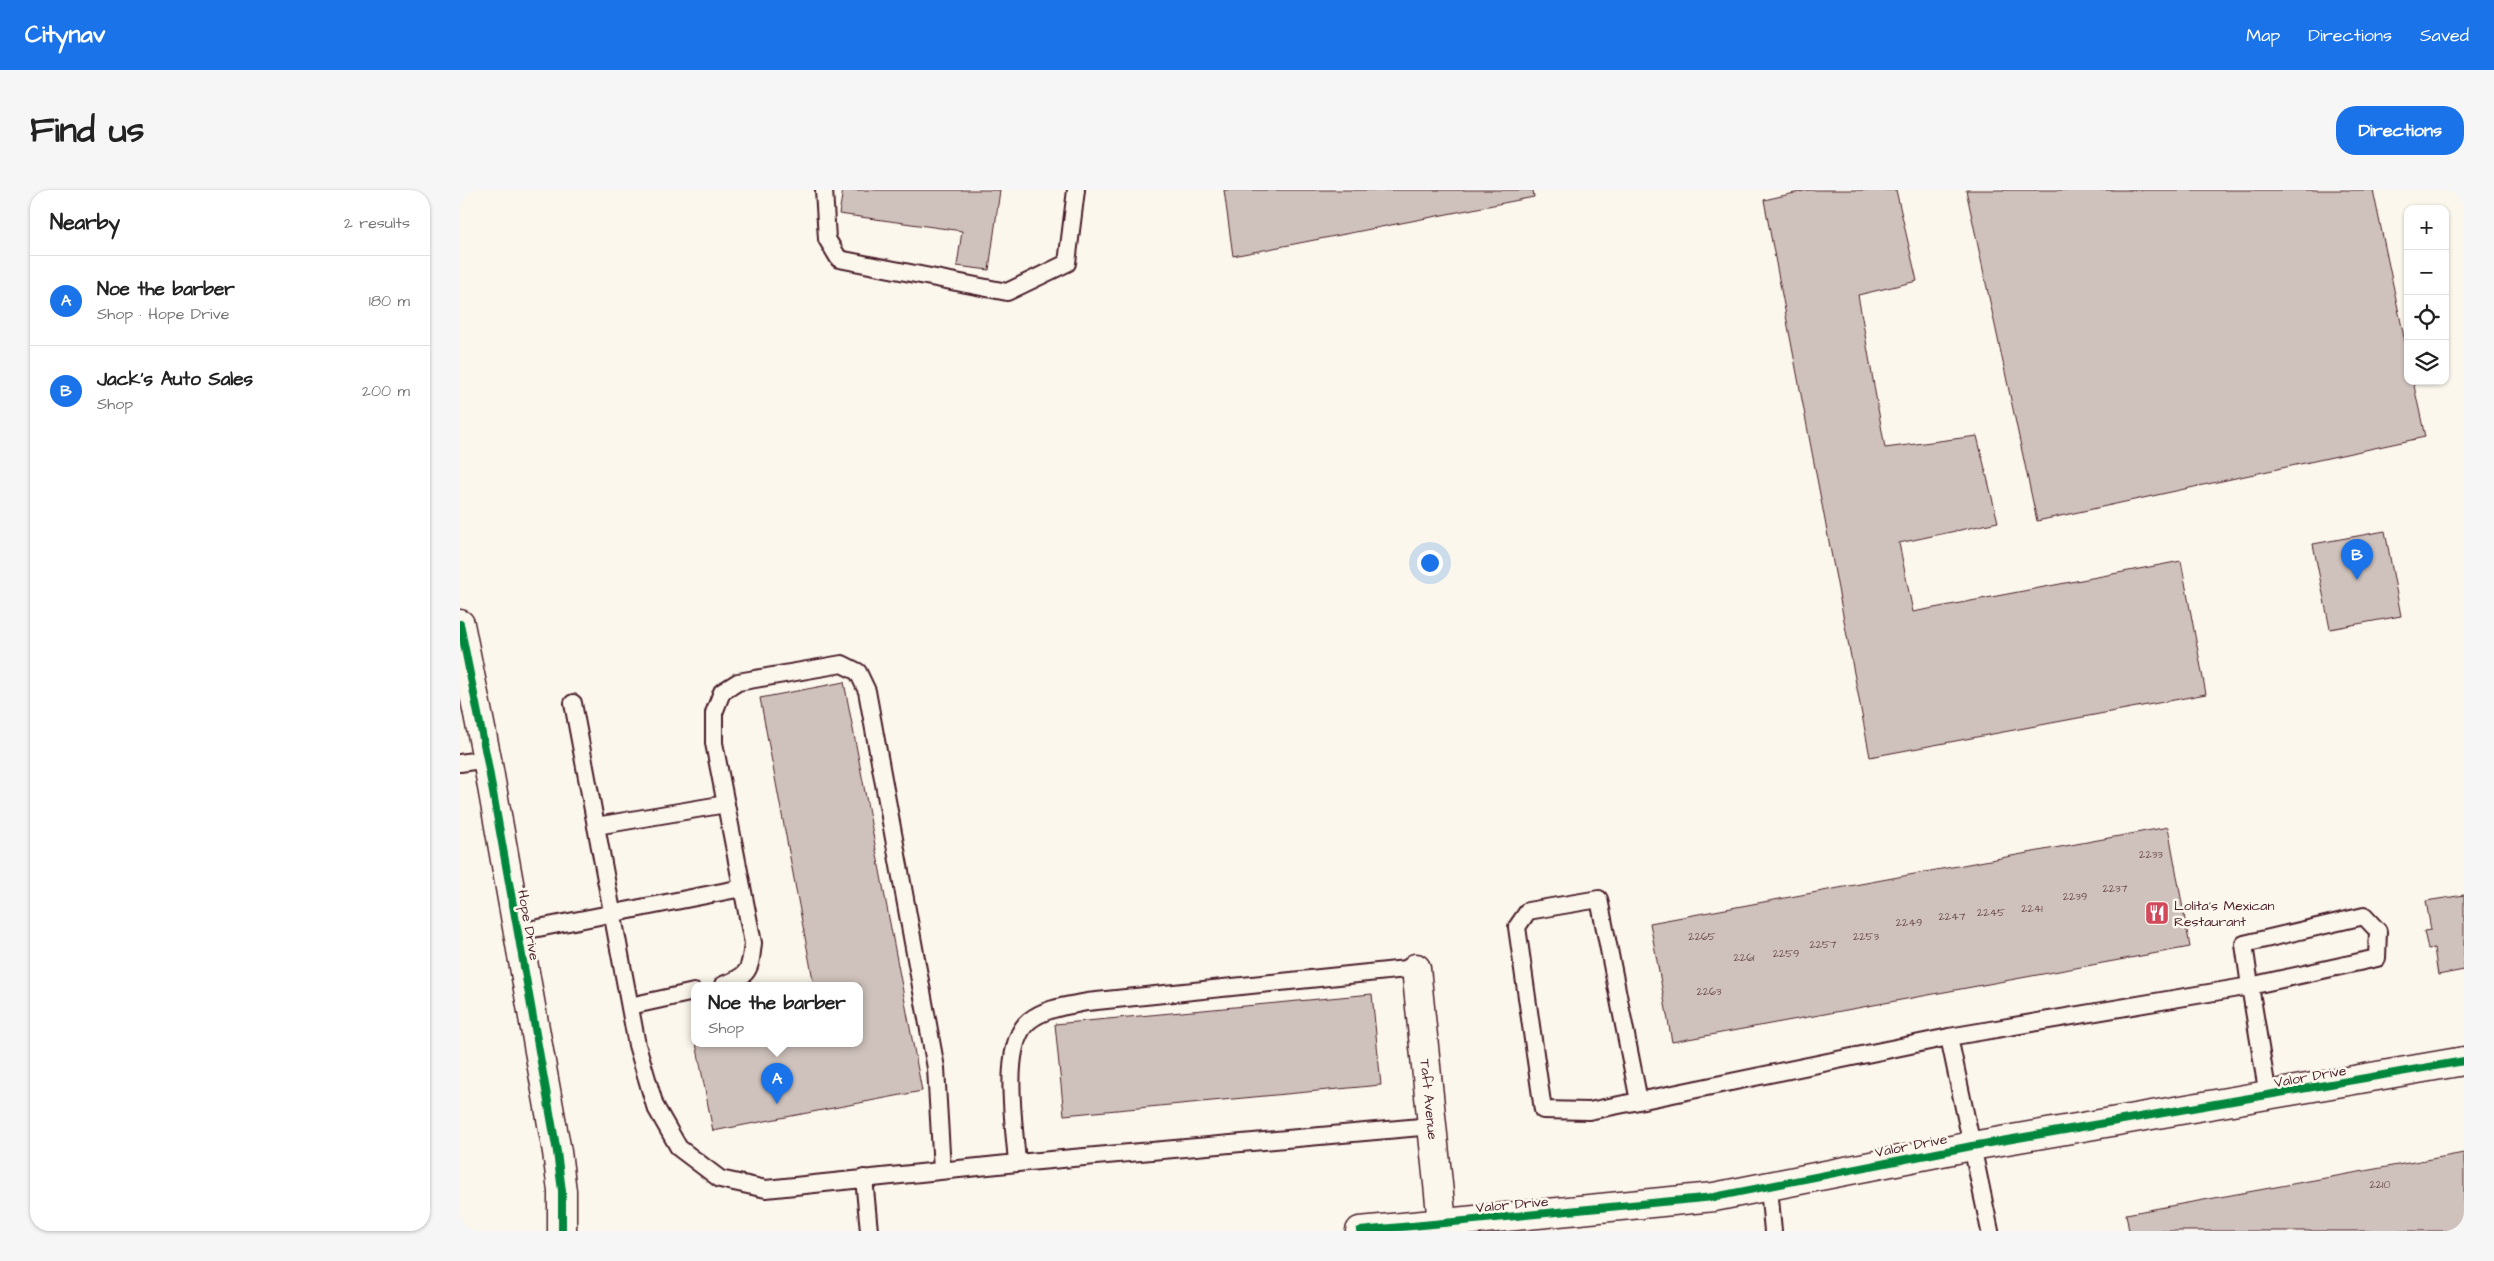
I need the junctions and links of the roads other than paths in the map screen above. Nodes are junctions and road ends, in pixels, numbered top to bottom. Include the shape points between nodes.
1 (824, 190) edge
2 (1076, 190) edge
3 (460, 624) edge
4 (572, 703) dead end
5 (487, 759) junction
6 (460, 763) edge
7 (726, 804) junction
8 (596, 826) junction
9 (742, 888) junction
10 (613, 914) junction
11 (518, 932) junction
12 (1416, 968) joint
13 (733, 982) edge
14 (2250, 986) junction
15 (691, 993) edge
16 (630, 1006) junction
17 (1949, 1037) junction
18 (2464, 1062) edge
19 (2268, 1096) junction
20 (1639, 1101) junction
21 (1432, 1126) junction
22 (1972, 1146) junction
23 (1017, 1163) junction
24 (942, 1170) junction
25 (864, 1178) junction
26 (1769, 1188) junction
27 (1443, 1227) edge
28 (562, 1231) edge
29 (869, 1231) edge
30 (1360, 1231) edge
31 (1773, 1231) edge
32 (1990, 1231) edge

1 - 2 lane via 827,239 840,259 1007,292 1067,263
3 - 5 street, Hope Drive
4 - 8 lane
5 - 6 lane
5 - 11 street, Hope Drive
7 - 8 lane
7 - 9 lane
7 - 24 lane via 714,743 714,713 722,692 738,682 823,665 842,664 858,672 866,691 936,1068
8 - 10 lane
9 - 10 lane
9 - 13 lane via 753,943 751,967
10 - 11 lane
10 - 16 lane
11 - 28 street, Hope Drive via 557,1152 562,1190
12 - 21 street, Taft Avenue
12 - 23 lane via 1087,1002 1052,1009 1028,1022 1014,1048 1011,1075
14 - 14 lane via 2244,944 2364,916 2378,931 2377,958
14 - 17 lane
14 - 19 lane
15 - 16 lane
16 - 25 lane via 654,1106 679,1148 720,1179 766,1189
17 - 20 lane
17 - 22 lane
18 - 19 street, Valor Drive
19 - 22 street, Valor Drive
20 - 20 lane via 1588,1111 1543,1110 1517,927 1528,911 1600,899
21 - 23 lane
21 - 27 street, Taft Avenue
22 - 26 street, Valor Drive
22 - 32 lane
23 - 24 lane
24 - 25 lane
25 - 29 lane
26 - 27 street, Valor Drive
26 - 31 lane
27 - 30 street, Valor Drive

